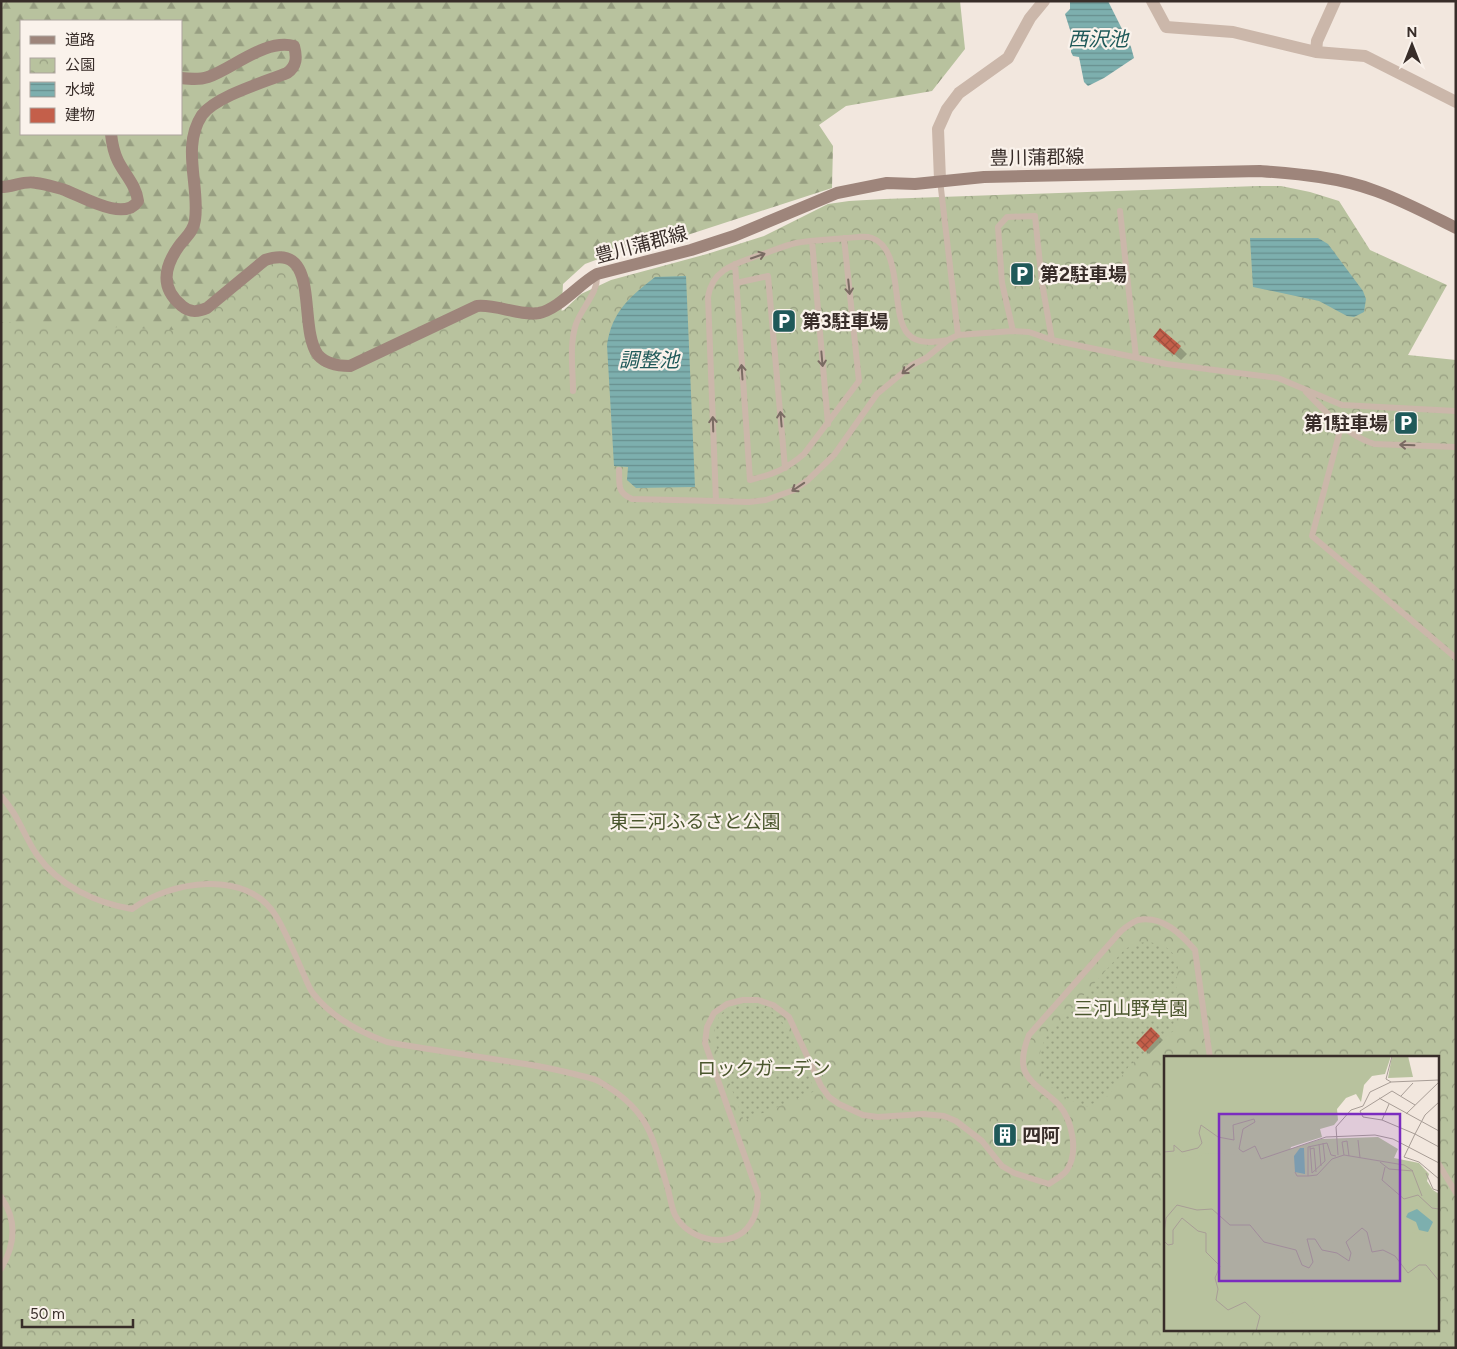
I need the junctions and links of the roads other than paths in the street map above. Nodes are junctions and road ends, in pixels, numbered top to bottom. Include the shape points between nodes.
1 (1044, 1) edge
2 (1152, 1) edge
3 (1336, 1) edge
4 (1316, 52) junction
5 (182, 78) edge
6 (1456, 102) edge
7 (111, 135) edge
8 (940, 180) junction
9 (1, 187) edge
10 (1120, 211) dead end
11 (1456, 228) edge
12 (844, 238) junction
13 (812, 241) junction
14 (735, 264) junction
15 (598, 274) junction
16 (736, 283) junction
17 (1013, 331) junction
18 (958, 335) junction
19 (948, 340) junction
20 (1052, 340) junction
21 (1136, 357) junction
22 (1303, 389) junction
23 (573, 391) dead end
24 (1456, 411) edge
25 (828, 424) junction
26 (1341, 427) junction
27 (1456, 447) edge
28 (786, 468) junction
29 (619, 470) dead end
30 (716, 501) junction
31 (1456, 658) edge
32 (1, 796) edge
33 (1210, 1056) edge
34 (1440, 1166) edge
35 (1456, 1193) edge
36 (1, 1197) edge
37 (1, 1269) edge

1 - 8 street via 1030,18 1008,58 959,93 946,109 938,129
2 - 4 street via 1166,26 1233,32
3 - 4 street via 1317,41
4 - 6 street via 1365,56
5 - 15 main road, 豊川蒲郡線 via 209,77 247,56 282,44 294,46 297,57 293,69 287,74 242,90 220,102 197,124 192,149 194,227 170,259 166,276 170,292 188,310 207,308 265,260 274,257 292,260 303,274 310,336 318,355 329,362 350,366 476,306 540,313 558,304 586,279
7 - 9 main road via 117,160 135,187 138,201 133,207 123,210 107,208 62,189 33,182
8 - 11 main road, 豊川蒲郡線 via 1260,171 1295,174 1375,190
8 - 15 main road, 豊川蒲郡線 via 914,184 887,183 836,193 734,236
8 - 18 lane
10 - 21 lane
12 - 13 lane
12 - 19 lane via 872,238 889,254 902,323 908,334 919,341
12 -> 25 lane via 859,381
14 -> 13 lane via 795,243
13 -> 25 lane
14 - 16 lane
30 -> 14 lane via 708,297 714,278
15 - 23 lane via 595,289 574,332
28 -> 16 lane via 768,276
28 -> 16 lane via 750,480
17 - 18 lane
17 - 20 lane via 1029,332
17 - 20 lane via 1002,283 998,227 1007,218 1035,216
18 - 19 lane
19 -> 30 lane via 877,394 834,455 794,490 766,500
20 - 21 lane
21 - 22 lane via 1278,378
22 - 24 lane via 1342,406
22 - 26 lane
25 - 28 lane via 804,454
27 -> 26 lane via 1374,444
26 - 31 lane via 1312,536
29 - 30 lane via 620,491 632,499
32 - 33 lane via 19,820 37,855 52,872 72,888 92,898 132,909 146,898 202,884 220,884 254,894 276,916 312,992 336,1016 366,1034 387,1042 554,1068 598,1080 624,1096 639,1112 654,1140 676,1215 696,1236 711,1240 726,1241 737,1236 750,1226 757,1212 758,1194 705,1043 707,1027 714,1013 727,1004 758,1000 773,1005 789,1017 821,1086 839,1104 864,1115 878,1117 924,1114 956,1120 982,1141 1002,1166 1049,1184 1066,1171 1073,1157 1070,1124 1059,1106 1024,1069 1023,1052 1029,1035 1121,931 1137,920 1154,920 1170,926 1195,950
34 - 35 lane
36 - 37 lane via 8,1208 13,1241

